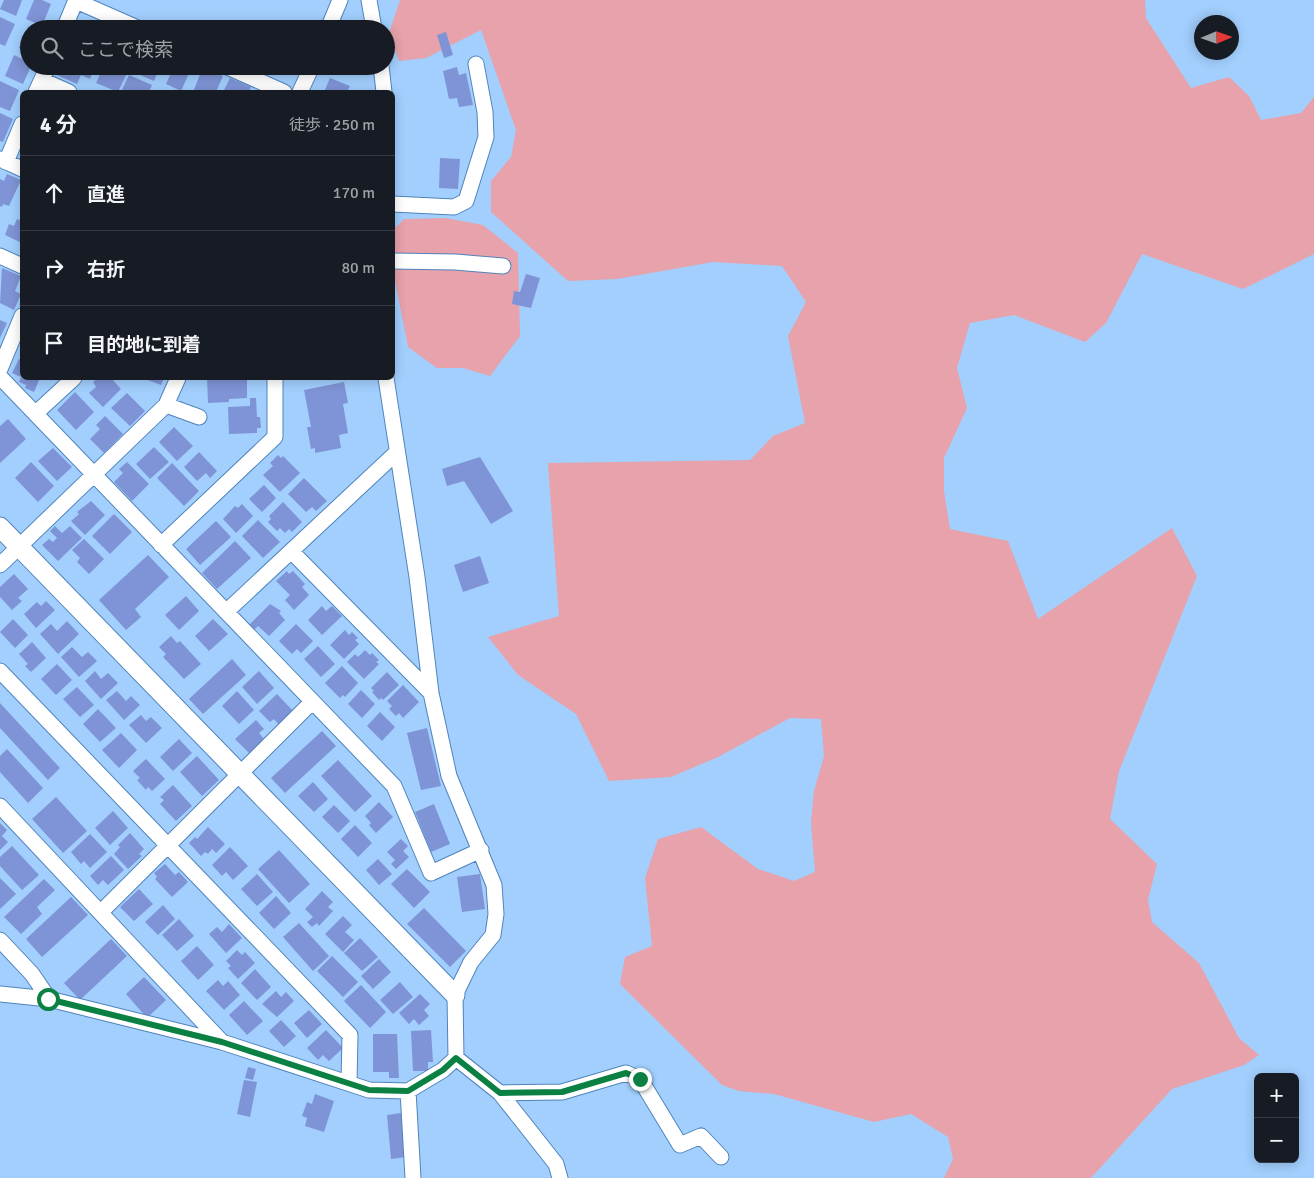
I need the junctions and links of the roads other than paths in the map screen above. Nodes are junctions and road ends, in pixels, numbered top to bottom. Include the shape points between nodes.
1 (76, 0) edge
2 (340, 0) edge
3 (369, 0) edge
4 (68, 20) edge
5 (120, 20) edge
6 (332, 20) edge
7 (372, 20) edge
8 (476, 64) dead end
9 (245, 75) edge
10 (308, 75) edge
11 (382, 75) edge
12 (42, 80) edge
13 (65, 90) edge
14 (279, 90) edge
15 (301, 90) edge
16 (384, 90) edge
17 (20, 128) edge
18 (3, 161) edge
19 (20, 168) edge
20 (395, 204) edge
21 (0, 256) edge
22 (395, 262) edge
23 (20, 265) edge
24 (503, 266) dead end
25 (20, 321) edge
26 (0, 369) edge
27 (0, 377) edge
28 (72, 380) edge
29 (177, 380) edge
30 (275, 380) edge
31 (386, 380) edge
32 (166, 405) junction
33 (36, 414) junction
34 (199, 417) dead end
35 (396, 453) junction
36 (94, 477) junction
37 (0, 527) edge
38 (161, 545) junction
39 (19, 547) junction
40 (292, 552) junction
41 (0, 565) edge
42 (228, 611) junction
43 (0, 671) edge
44 (430, 692) junction
45 (312, 702) junction
46 (239, 775) junction
47 (0, 806) edge
48 (169, 845) junction
49 (481, 850) junction
50 (101, 912) junction
51 (0, 940) edge
52 (0, 994) edge
53 (455, 995) junction
54 (48, 999) junction
55 (222, 1042) junction
56 (456, 1058) junction
57 (349, 1082) junction
58 (408, 1091) junction
59 (500, 1093) junction
60 (721, 1157) dead end
61 (413, 1178) edge
62 (560, 1178) edge

1 - 4 street
1 - 5 street
2 - 6 street
3 - 7 street
8 - 20 street via 486,137 466,201 454,207
9 - 14 street
10 - 15 street
11 - 16 street
12 - 13 street
17 - 18 street
18 - 19 street
21 - 23 street
22 - 24 street
25 - 26 street
27 - 33 street
28 - 33 street
29 - 32 street
30 - 38 street via 275,437
31 - 35 street
32 - 34 street
32 - 36 street
33 - 36 street
35 - 40 street
35 - 44 street via 417,577
36 - 38 street
36 - 39 street
37 - 39 street
38 - 42 street
39 - 41 street
39 - 46 street
40 - 42 street
40 - 44 street
42 - 45 street
43 - 48 street
44 - 49 street via 449,776
45 - 46 street
45 - 49 street via 394,786 431,873
46 - 48 street
46 - 53 street
47 - 50 street
48 - 50 street
48 - 57 street via 350,1035
49 - 53 street via 494,885 496,914 493,935 472,962
50 - 55 street
51 - 54 street via 32,974
52 - 54 street
53 - 56 street
54 - 55 street
55 - 57 street
56 - 58 street via 443,1070
56 - 59 street
57 - 58 street via 369,1090
58 - 61 street
59 - 60 street via 562,1092 626,1073 640,1079 680,1146 701,1136
59 - 62 street via 556,1164

